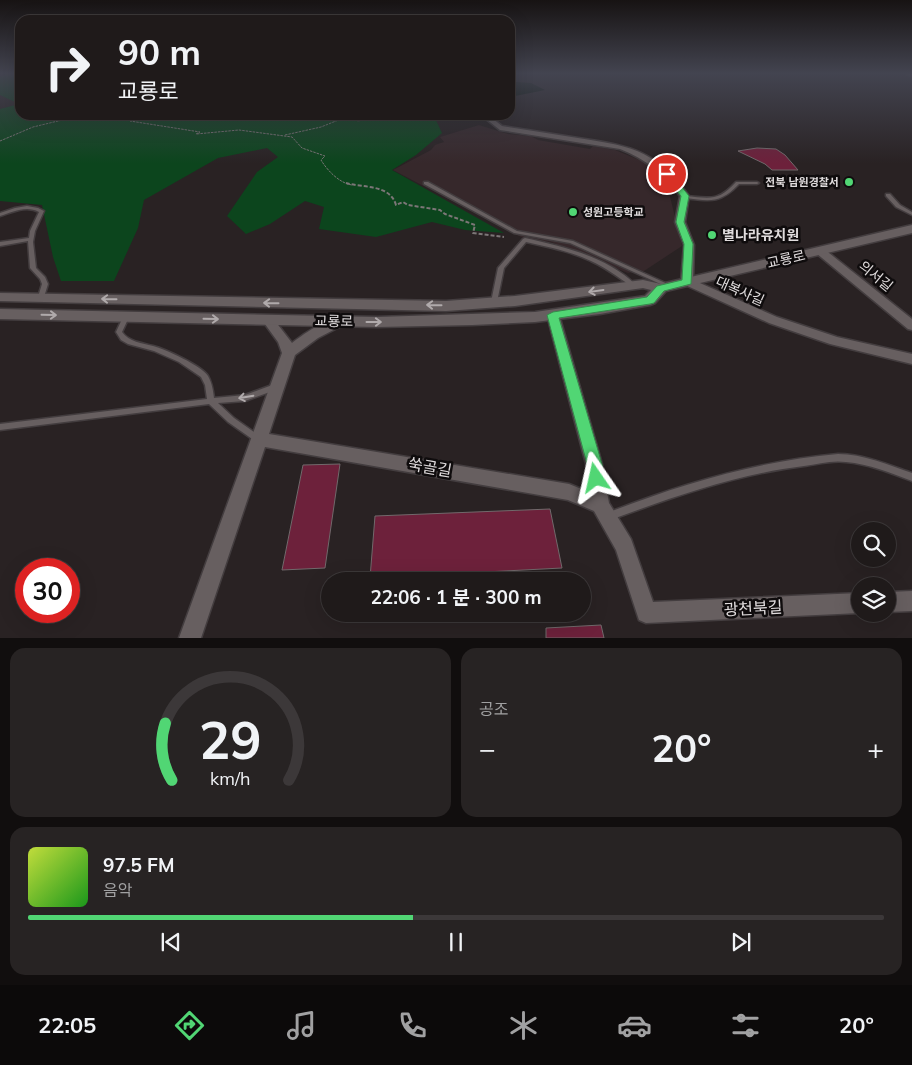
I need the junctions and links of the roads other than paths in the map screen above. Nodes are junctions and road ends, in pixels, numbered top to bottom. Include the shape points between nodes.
1 (490, 120) edge
2 (426, 183) dead end
3 (757, 183) dead end
4 (888, 196) dead end
5 (685, 197) junction
6 (912, 214) edge
7 (0, 215) edge
8 (912, 229) edge
9 (32, 239) junction
10 (0, 244) edge
11 (820, 251) junction
12 (687, 282) junction
13 (633, 285) junction
14 (665, 287) junction
15 (0, 296) edge
16 (41, 298) junction
17 (494, 302) junction
18 (0, 314) edge
19 (553, 315) junction
20 (126, 317) junction
21 (268, 320) junction
22 (341, 321) junction
23 (912, 326) edge
24 (289, 353) junction
25 (912, 358) edge
26 (278, 385) junction
27 (211, 401) junction
28 (0, 426) edge
29 (258, 439) junction
30 (912, 477) edge
31 (604, 511) junction
32 (912, 601) edge
33 (896, 602) edge
34 (851, 603) edge
35 (190, 638) edge

1 - 5 street via 500,128 622,146 659,165
2 - 14 lane via 516,232 572,242
3 - 5 lane via 738,183 720,199
4 - 6 lane
5 - 12 street via 680,222 689,244
7 - 9 lane via 25,207 42,211
8 - 11 street, 교룡로
9 - 10 lane
9 - 16 lane via 32,268 46,284
11 - 12 street, 교룡로
11 - 23 street, 의서길
12 - 14 street, 교룡로
12 - 25 street, 대복사길 via 773,320 835,341
13 - 14 street, 교룡로
13 -> 17 street, 교룡로
13 - 17 lane via 612,269 581,253 525,240 501,268
14 - 19 street, 교룡로 via 650,300
15 - 16 street, 교룡로
17 -> 16 street, 교룡로 via 446,306
18 -> 20 street, 교룡로
22 -> 19 street, 교룡로 via 472,320
19 - 31 street
20 -> 21 street, 교룡로
20 - 27 lane via 120,332 123,338 172,357 204,375
21 - 22 street, 교룡로
21 - 24 street
22 - 24 street via 316,332
24 - 26 street
26 -> 27 lane via 245,398
26 - 29 street
27 - 28 lane
27 - 29 lane, 쑥골길
29 - 31 street, 쑥골길 via 569,492
29 - 35 street
30 - 31 lane via 876,464 844,458 804,461 748,471
31 - 34 street, 광천북길 via 624,546 646,613
32 - 33 street

